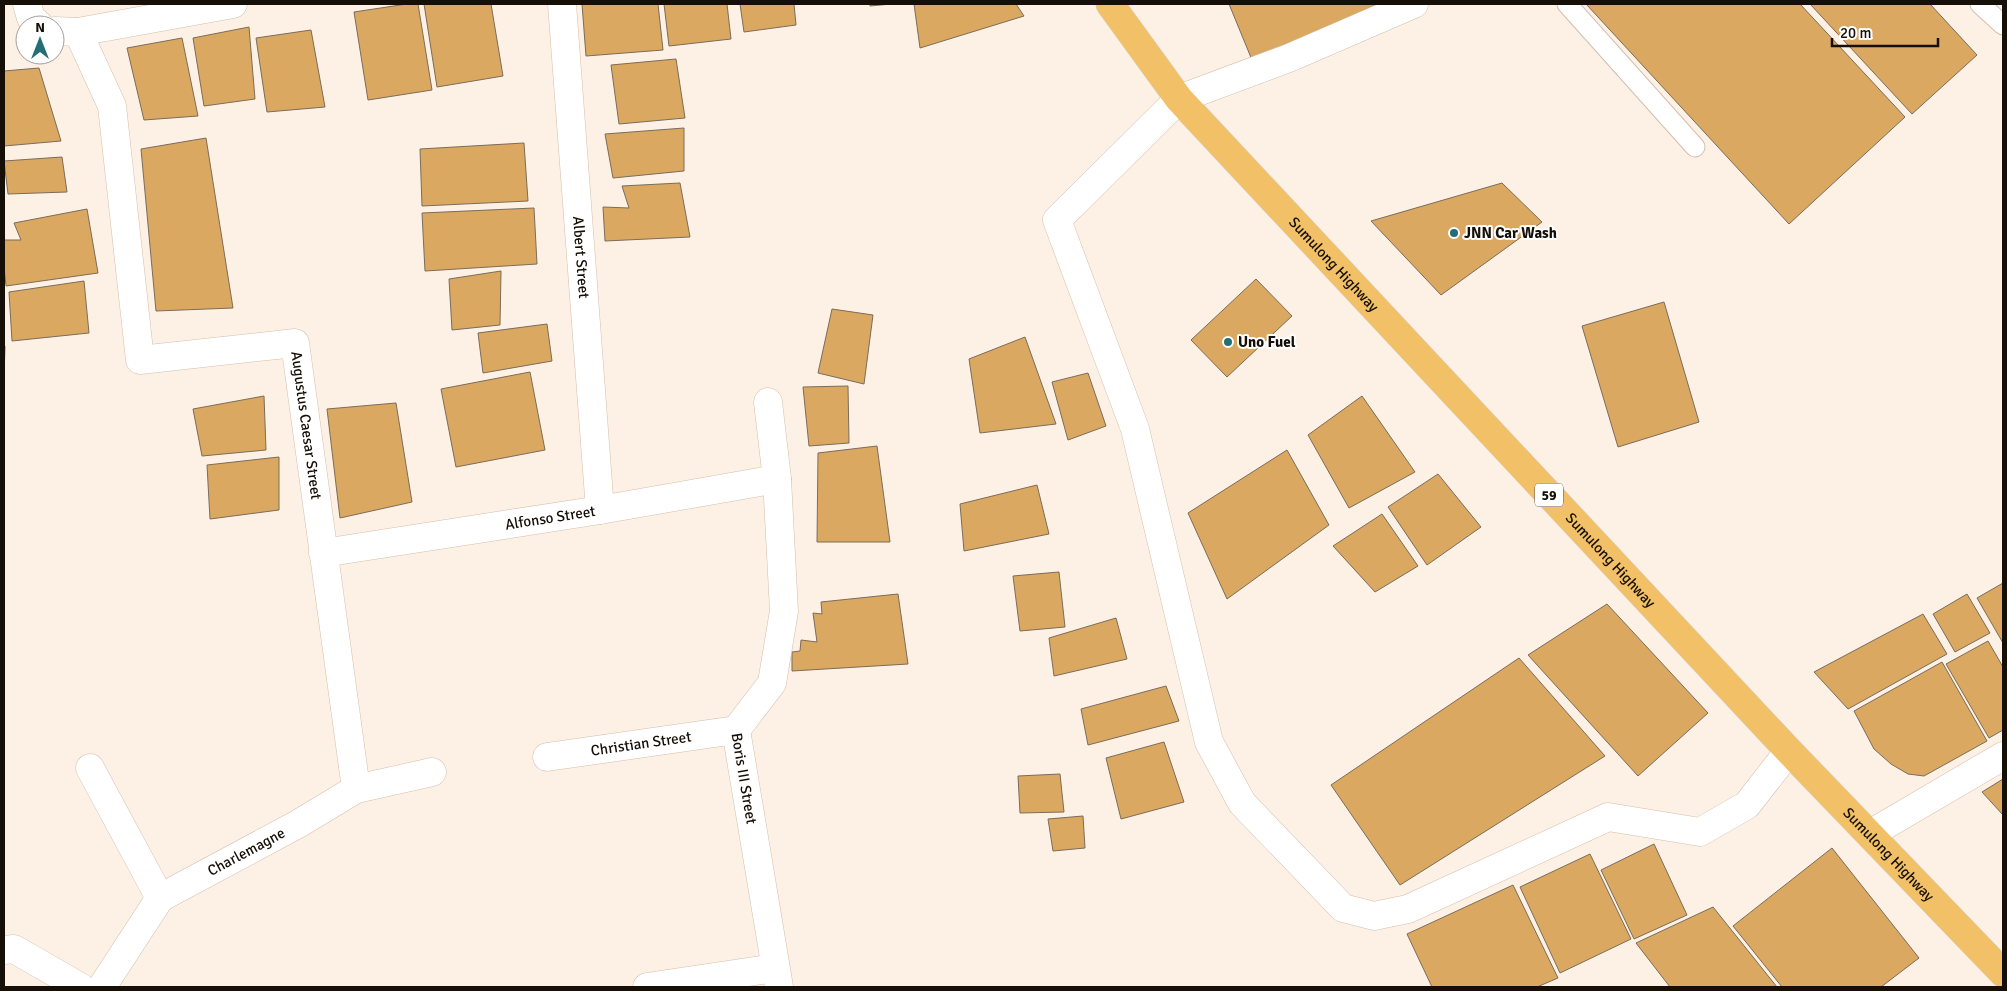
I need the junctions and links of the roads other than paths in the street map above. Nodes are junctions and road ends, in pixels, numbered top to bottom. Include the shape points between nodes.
1 (233, 4) edge
2 (562, 4) edge
3 (1110, 4) edge
4 (1414, 4) edge
5 (1566, 4) edge
6 (1980, 4) edge
7 (2003, 25) edge
8 (67, 32) edge
9 (1179, 99) junction
10 (1695, 147) dead end
11 (768, 402) dead end
12 (778, 479) junction
13 (600, 510) junction
14 (323, 553) junction
15 (736, 730) junction
16 (1789, 751) junction
17 (547, 756) dead end
18 (2003, 756) edge
19 (90, 768) dead end
20 (432, 772) dead end
21 (356, 789) junction
22 (1870, 834) junction
23 (160, 898) junction
24 (4, 950) edge
25 (2003, 973) edge
26 (777, 978) edge
27 (80, 987) edge
28 (102, 987) edge
29 (647, 987) edge

1 - 8 street
2 - 13 street, Albert Street
3 - 9 main road, Sumulong Highway / 59
4 - 9 street via 1289,58
5 - 10 lane
6 - 7 lane
8 - 14 street, Augustus Caesar Street via 112,106 140,360 295,343
9 - 16 main road, Sumulong Highway / 59
9 - 16 street via 1057,220 1135,429 1209,742 1242,803 1344,908 1374,916 1408,909 1608,817 1700,832 1747,804
11 - 12 street, Boris III Street
12 - 13 street, Alfonso Street
12 - 15 street, Boris III Street via 784,611 772,683
13 - 14 street, Alfonso Street
14 - 21 street, Augustus Caesar Street
15 - 17 street, Christian Street
15 - 26 street, Boris III Street
16 - 22 main road, Sumulong Highway / 59
18 - 22 street
19 - 23 street
20 - 21 street, Charlemagne
21 - 23 street, Charlemagne
22 - 25 main road, Sumulong Highway / 59
23 - 28 street, Charlemagne
24 - 27 street via 14,948
26 - 29 street

